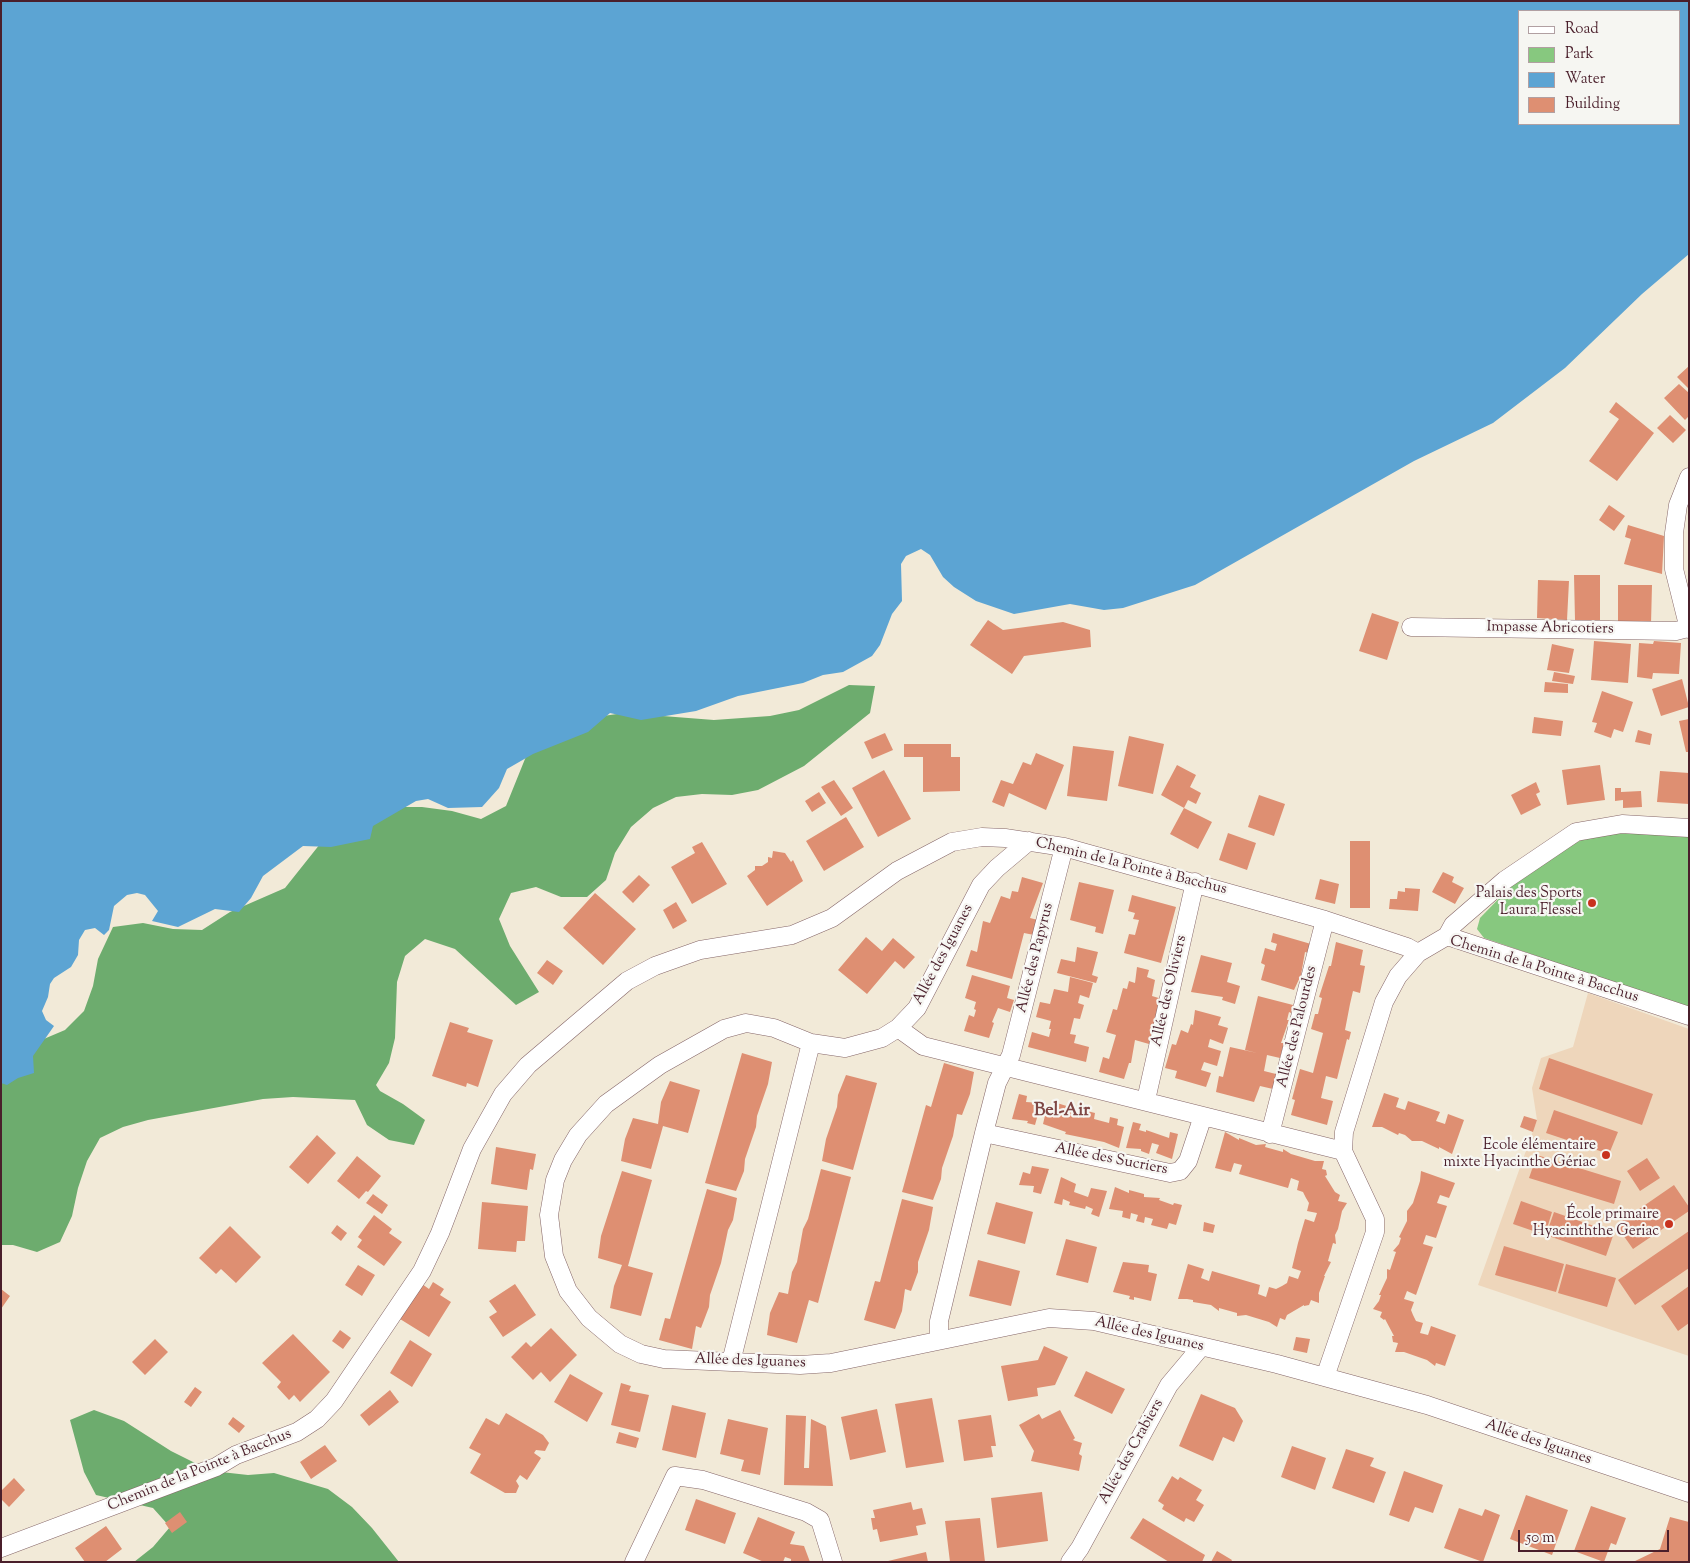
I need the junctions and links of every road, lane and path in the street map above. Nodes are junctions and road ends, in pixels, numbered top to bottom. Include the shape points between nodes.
1 (1689, 477) edge
2 (1411, 628) dead end
3 (1689, 629) edge
4 (1689, 828) edge
5 (1028, 841) junction
6 (1064, 847) junction
7 (1195, 882) junction
8 (1325, 920) junction
9 (1447, 936) junction
10 (1418, 953) junction
11 (1689, 1016) edge
12 (898, 1028) junction
13 (811, 1043) junction
14 (1004, 1068) junction
15 (1146, 1100) junction
16 (1203, 1116) junction
17 (984, 1133) junction
18 (1270, 1134) junction
19 (1343, 1151) junction
20 (939, 1339) junction
21 (1201, 1347) junction
22 (731, 1362) junction
23 (1325, 1377) junction
24 (1689, 1493) edge
25 (1, 1548) edge
26 (634, 1562) edge
27 (833, 1562) edge
28 (1070, 1562) edge

1 - 3 street via 1678,505 1674,542 1674,569
2 - 3 street, Impasse Abricotiers
4 - 9 street via 1622,824 1576,832 1505,880 1453,925
5 - 6 street, Chemin de la Pointe à Bacchus
5 - 12 street, Allée des Iguanes via 981,885 917,1008
5 - 25 street, Chemin de la Pointe à Bacchus via 982,837 952,842 897,871 832,918 792,935 700,950 655,966 627,981 528,1065 503,1094 472,1149 440,1234 422,1271 334,1401 317,1419 297,1432 236,1455 216,1467
6 - 7 street, Chemin de la Pointe à Bacchus
6 - 14 street, Allée des Papyrus via 1012,1055
7 - 8 street, Chemin de la Pointe à Bacchus
7 - 15 street, Allée des Oliviers
8 - 10 street, Chemin de la Pointe à Bacchus
8 - 18 street, Allée des Palourdes
9 - 10 street, Chemin de la Pointe à Bacchus
9 - 11 street, Chemin de la Pointe à Bacchus
10 - 19 street via 1398,976 1384,1002 1344,1132
12 - 13 street, Allée des Iguanes via 882,1038 845,1048
12 - 14 street via 923,1046
13 - 22 street
13 - 22 street, Allée des Iguanes via 774,1028 746,1023 724,1029 660,1065 606,1104 578,1135 555,1180 549,1215 554,1256 568,1291 589,1318 620,1344 641,1354 664,1359
14 - 15 street
14 - 17 street, Allée des Papyrus
15 - 16 street
16 - 17 street, Allée des Sucriers via 1188,1161 1180,1171 1170,1173
16 - 18 street
17 - 20 street, Allée des Papyrus via 940,1321
18 - 19 street
19 - 23 street via 1375,1219 1375,1232
20 - 21 street, Allée des Iguanes via 1049,1318 1094,1321
20 - 22 street, Allée des Iguanes via 831,1362
21 - 23 street, Allée des Iguanes
21 - 28 street, Allée des Crabiers via 1169,1385
23 - 24 street, Allée des Iguanes via 1427,1405
26 - 27 street via 675,1476 703,1480 806,1512 820,1520

